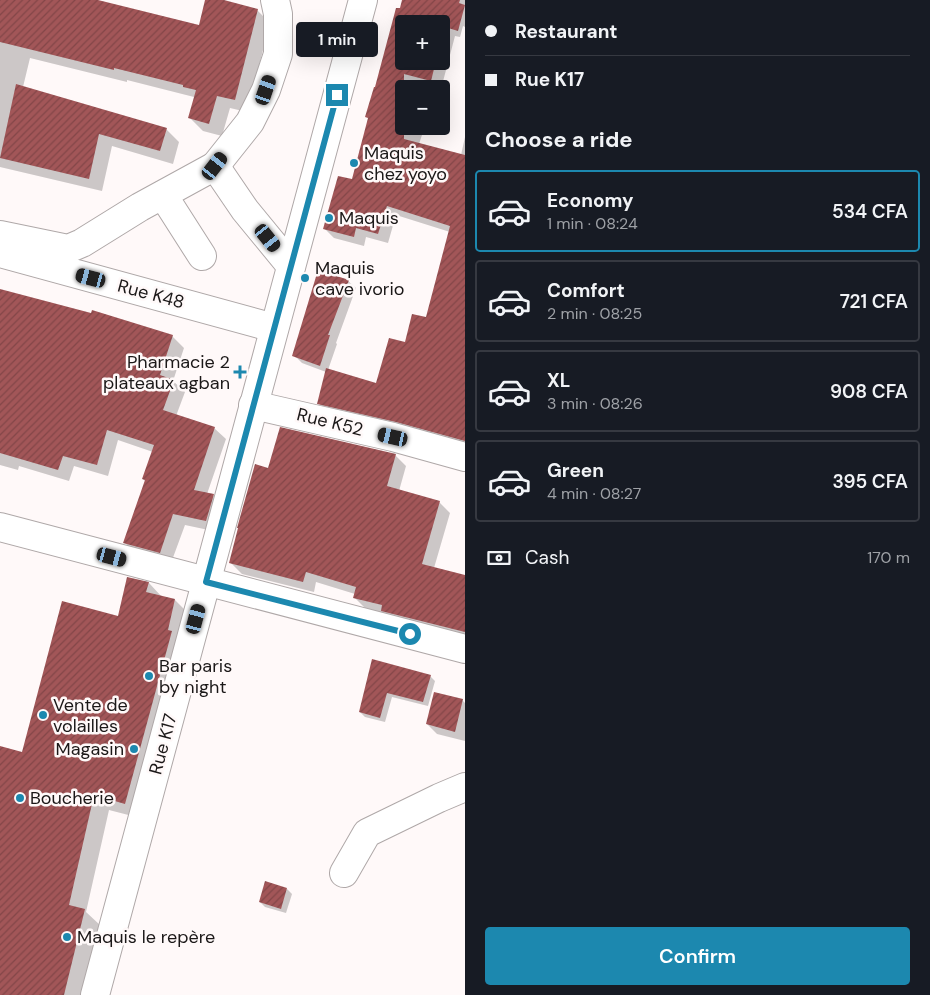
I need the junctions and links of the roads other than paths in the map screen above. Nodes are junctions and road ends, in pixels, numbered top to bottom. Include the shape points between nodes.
1 (275, 0) edge
2 (363, 0) edge
3 (215, 166) junction
4 (163, 195) junction
5 (0, 235) edge
6 (0, 253) edge
7 (202, 256) dead end
8 (291, 266) junction
9 (274, 328) junction
10 (253, 405) junction
11 (465, 456) edge
12 (0, 527) edge
13 (206, 582) junction
14 (465, 649) edge
15 (465, 787) edge
16 (344, 873) dead end
17 (96, 995) edge

1 - 3 street via 278,54 266,90 250,122
2 - 8 street, Rue K17
3 - 4 street
3 - 8 street via 245,210
4 - 5 street via 68,249
4 - 7 street
6 - 9 street, Rue K48
8 - 9 street, Rue K17
9 - 10 street, Rue K17
10 - 11 street, Rue K52
10 - 13 street, Rue K17
12 - 13 street
13 - 14 street
13 - 17 street, Rue K17
15 - 16 street via 368,833

